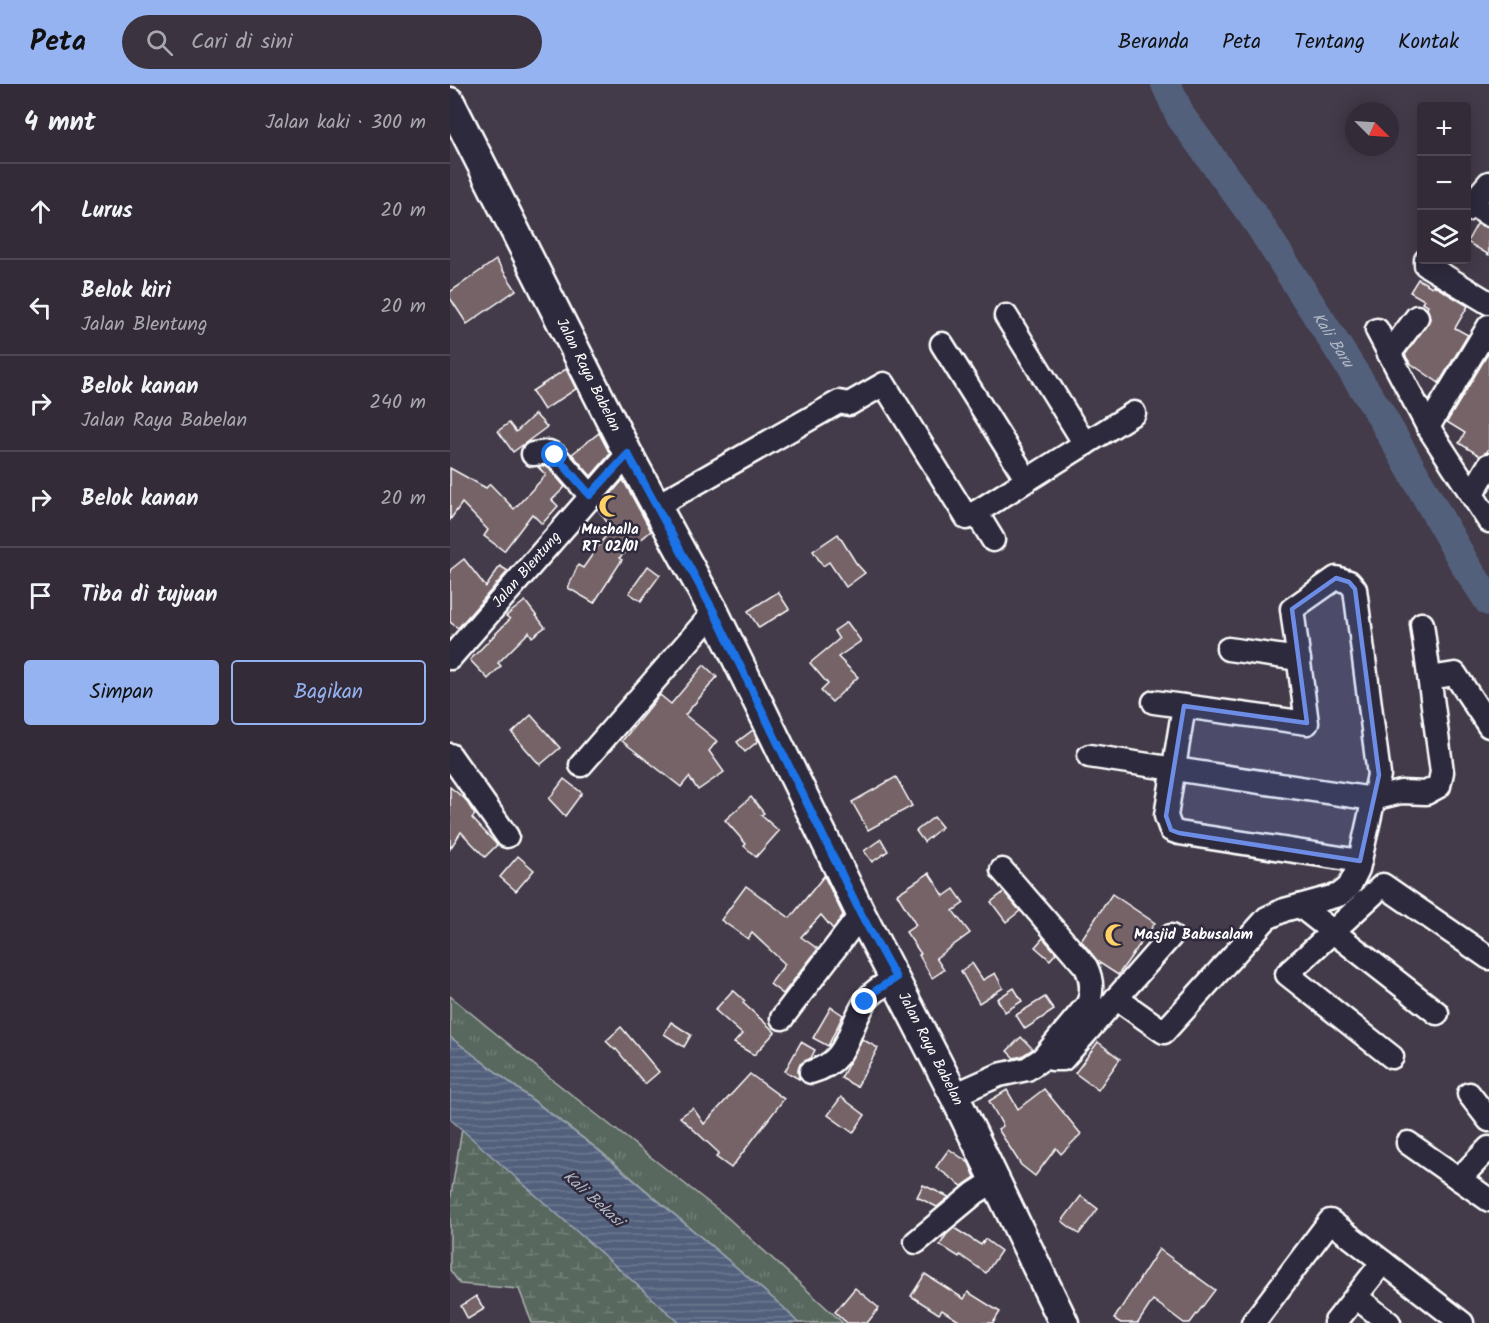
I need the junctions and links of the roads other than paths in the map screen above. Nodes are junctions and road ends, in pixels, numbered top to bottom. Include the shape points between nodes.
1 (450, 102) edge
2 (1489, 183) edge
3 (1476, 210) edge
4 (1429, 264) edge
5 (1489, 303) edge
6 (1006, 316) dead end
7 (1417, 317) dead end
8 (1489, 326) edge
9 (1377, 330) dead end
10 (942, 344) dead end
11 (1389, 354) junction
12 (1134, 413) dead end
13 (1428, 427) junction
14 (1085, 444) junction
15 (533, 454) dead end
16 (628, 454) junction
17 (1489, 465) edge
18 (1027, 480) junction
19 (1472, 494) junction
20 (590, 495) junction
21 (656, 506) junction
22 (976, 512) junction
23 (1489, 521) edge
24 (993, 540) dead end
25 (714, 612) junction
26 (1422, 624) dead end
27 (1228, 649) dead end
28 (450, 658) edge
29 (1299, 659) junction
30 (1430, 678) junction
31 (1154, 702) dead end
32 (1184, 706) junction
33 (1489, 726) edge
34 (450, 754) edge
35 (1089, 756) dead end
36 (581, 765) dead end
37 (1174, 769) junction
38 (1373, 800) junction
39 (507, 836) dead end
40 (1360, 861) junction
41 (1002, 870) dead end
42 (1300, 906) junction
43 (861, 914) junction
44 (1332, 931) junction
45 (1171, 936) dead end
46 (1489, 958) edge
47 (896, 978) junction
48 (1116, 998) junction
49 (1437, 1013) dead end
50 (782, 1018) dead end
51 (1392, 1057) dead end
52 (1042, 1059) junction
53 (811, 1072) dead end
54 (1469, 1094) dead end
55 (954, 1095) junction
56 (1489, 1120) edge
57 (1408, 1143) dead end
58 (1489, 1148) edge
59 (1459, 1179) junction
60 (994, 1181) junction
61 (1489, 1200) edge
62 (916, 1242) dead end
63 (1383, 1262) junction
64 (1356, 1297) junction
65 (1064, 1323) edge
66 (1253, 1323) edge
67 (1335, 1323) edge
68 (1389, 1323) edge
69 (1462, 1323) edge

1 - 16 main road, Jalan Raya Babelan
2 - 3 street
4 - 5 street
6 - 14 street
7 - 11 street
8 - 13 street
9 - 11 street
10 - 18 street
11 - 13 street
12 - 14 street
13 - 19 street
14 - 18 street
15 - 20 street via 555,455
16 - 20 street, Jalan Blentung
16 - 21 main road, Jalan Raya Babelan
17 - 19 street
18 - 22 street
19 - 23 street
20 - 28 street, Jalan Blentung
21 - 22 street via 839,402 849,405 884,384 968,518
21 - 25 main road, Jalan Raya Babelan
22 - 24 street
25 - 36 street
25 - 43 main road, Jalan Raya Babelan
26 - 30 street
27 - 29 street
29 - 32 street via 1307,723
29 - 38 street via 1292,609 1336,578 1349,582 1355,589 1379,775
30 - 33 street via 1455,675
30 - 38 street via 1442,772 1439,786 1426,793 1401,792
31 - 32 street
32 - 37 street
34 - 39 street
35 - 37 street
37 - 38 street
37 - 40 street via 1166,816 1171,830
38 - 40 street
40 - 42 street via 1349,887 1339,895
41 - 52 street via 1090,975 1088,1004
42 - 44 street
42 - 48 street via 1267,918 1164,1032
43 - 47 main road, Jalan Raya Babelan
43 - 50 street
44 - 46 street via 1383,885
44 - 49 street
44 - 51 street via 1287,974
45 - 48 street
47 - 53 street via 865,1002 836,1059
47 - 55 main road, Jalan Raya Babelan
48 - 52 street via 1063,1059
52 - 55 street via 1027,1069
54 - 56 street
55 - 60 main road, Jalan Raya Babelan
57 - 59 street
58 - 59 street
59 - 61 street
60 - 62 street
60 - 65 main road, Jalan Raya Babelan
63 - 64 street
63 - 66 street via 1330,1221
63 - 69 street
64 - 67 street
64 - 68 street

